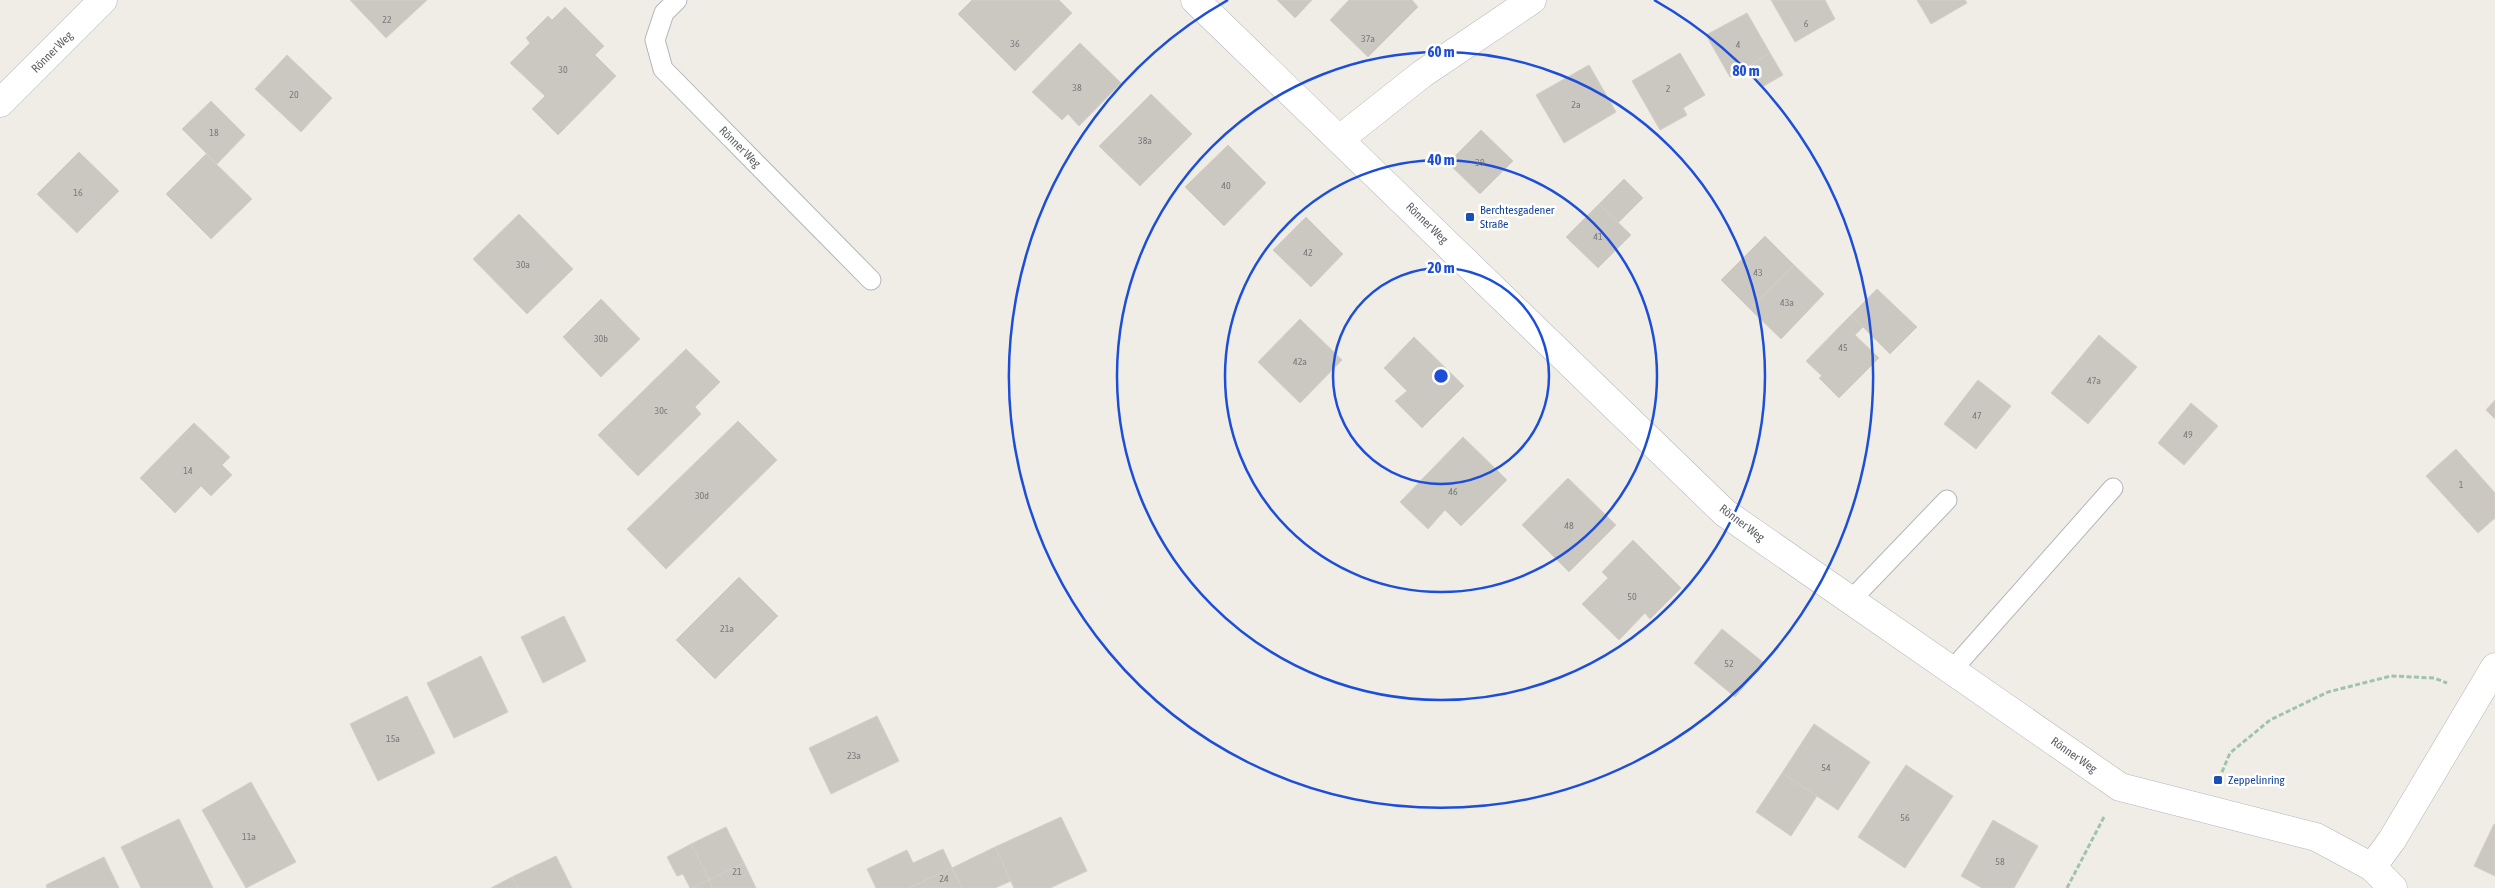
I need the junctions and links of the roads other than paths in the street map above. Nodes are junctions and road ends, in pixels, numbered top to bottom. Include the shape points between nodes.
1 (103, 0) edge
2 (677, 0) edge
3 (1195, 0) edge
4 (1532, 0) edge
5 (0, 103) edge
6 (1340, 139) junction
7 (872, 280) dead end
8 (2113, 488) dead end
9 (1947, 500) dead end
10 (1851, 600) junction
11 (2495, 667) edge
12 (1952, 670) junction
13 (2372, 867) junction
14 (2393, 888) edge

1 - 5 street, Rönner Weg
2 - 7 lane, Rönner Weg via 664,14 655,40 663,68
3 - 6 street, Rönner Weg
4 - 6 street via 1422,74
6 - 10 street, Rönner Weg via 1724,512
8 - 12 lane
9 - 10 lane
10 - 12 street, Rönner Weg
11 - 13 street via 2392,840
12 - 13 street, Rönner Weg via 2120,787 2316,837
13 - 14 street, Rönner Weg

